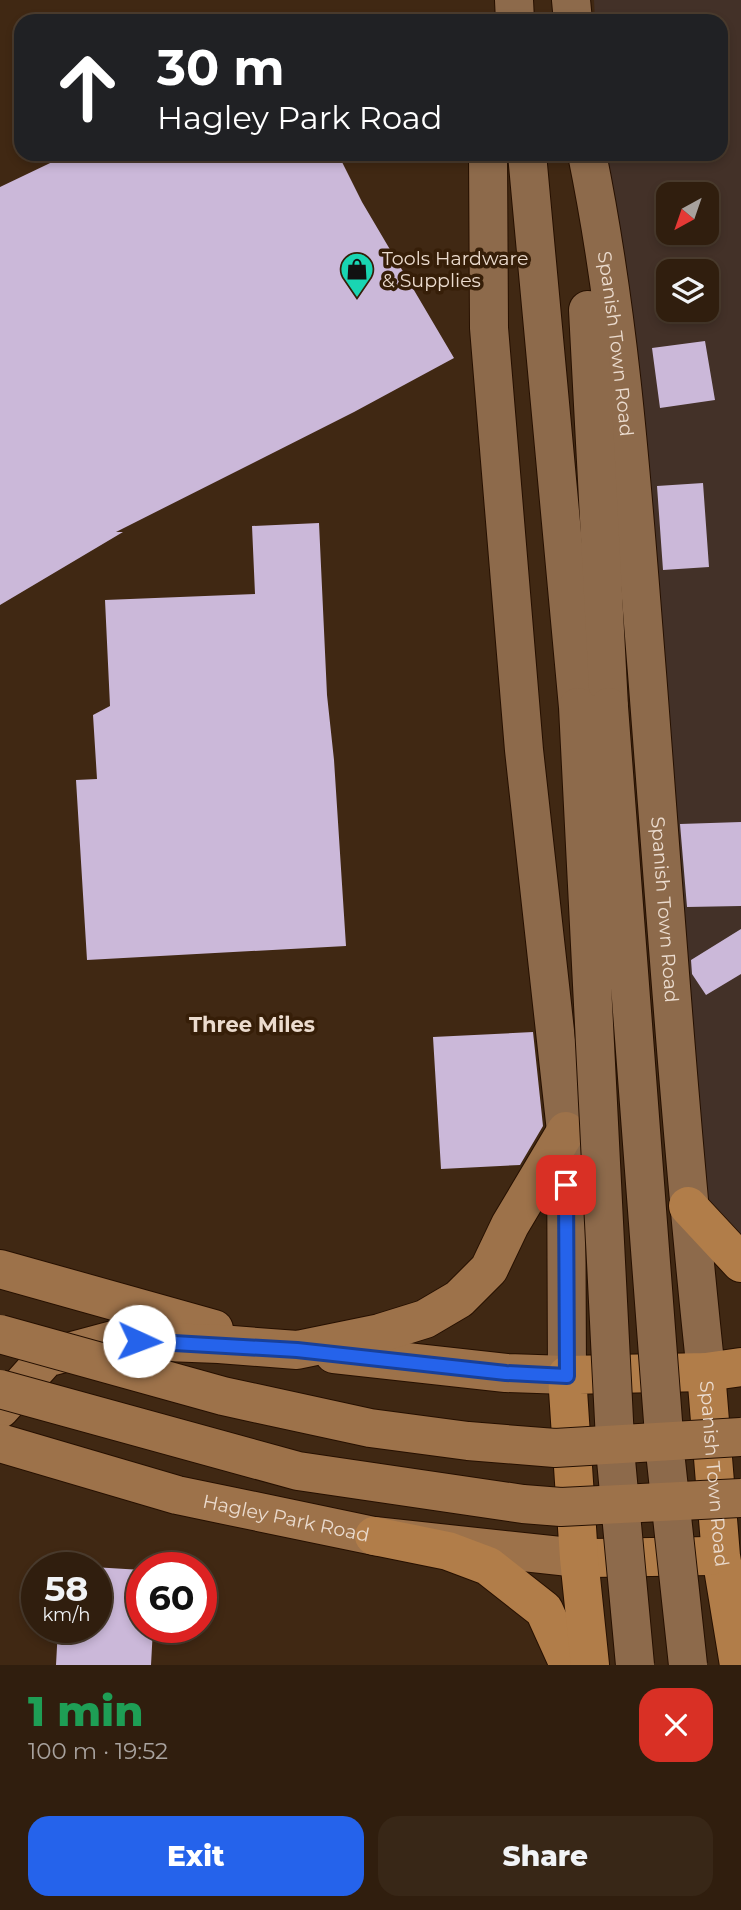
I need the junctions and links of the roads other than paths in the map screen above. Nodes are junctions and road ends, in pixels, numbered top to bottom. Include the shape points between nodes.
1 (488, 161) edge
2 (528, 161) edge
3 (579, 161) edge
4 (588, 161) edge
5 (594, 707) junction
6 (566, 1130) junction
7 (688, 1206) junction
8 (741, 1264) edge
9 (0, 1269) edge
10 (0, 1334) edge
11 (297, 1350) junction
12 (723, 1370) edge
13 (567, 1376) junction
14 (0, 1389) edge
15 (0, 1409) edge
16 (741, 1437) edge
17 (0, 1443) edge
18 (741, 1498) edge
19 (373, 1536) junction
20 (731, 1553) edge
21 (579, 1558) junction
22 (569, 1665) edge
23 (590, 1665) edge
24 (635, 1665) edge
25 (688, 1665) edge
26 (739, 1665) edge

1 - 6 main road via 490,341 524,750
2 - 5 main road, Spanish Town Road
3 - 5 main road, Spanish Town Road
4 - 7 main road, Spanish Town Road via 603,233 632,485
5 - 24 main road, Spanish Town Road, bridge via 616,1460
5 - 25 main road, Spanish Town Road, bridge
6 - 11 main road via 489,1269 459,1299 425,1319 392,1330
6 - 13 main road
7 - 8 highway
7 - 12 main road, Spanish Town Road
9 - 11 main road
10 - 16 main road, bridge via 223,1396 370,1428 555,1448
11 - 13 main road
11 - 15 main road via 113,1340 46,1359
12 - 13 highway
12 - 20 highway, Spanish Town Road
13 - 21 highway
14 - 18 main road, bridge via 298,1471 561,1507
17 - 19 main road, Hagley Park Road via 177,1495
19 - 21 main road, Hagley Park Road
19 - 22 highway via 448,1551 488,1566 544,1610
20 - 21 highway
20 - 26 highway, Spanish Town Road
21 - 23 highway

